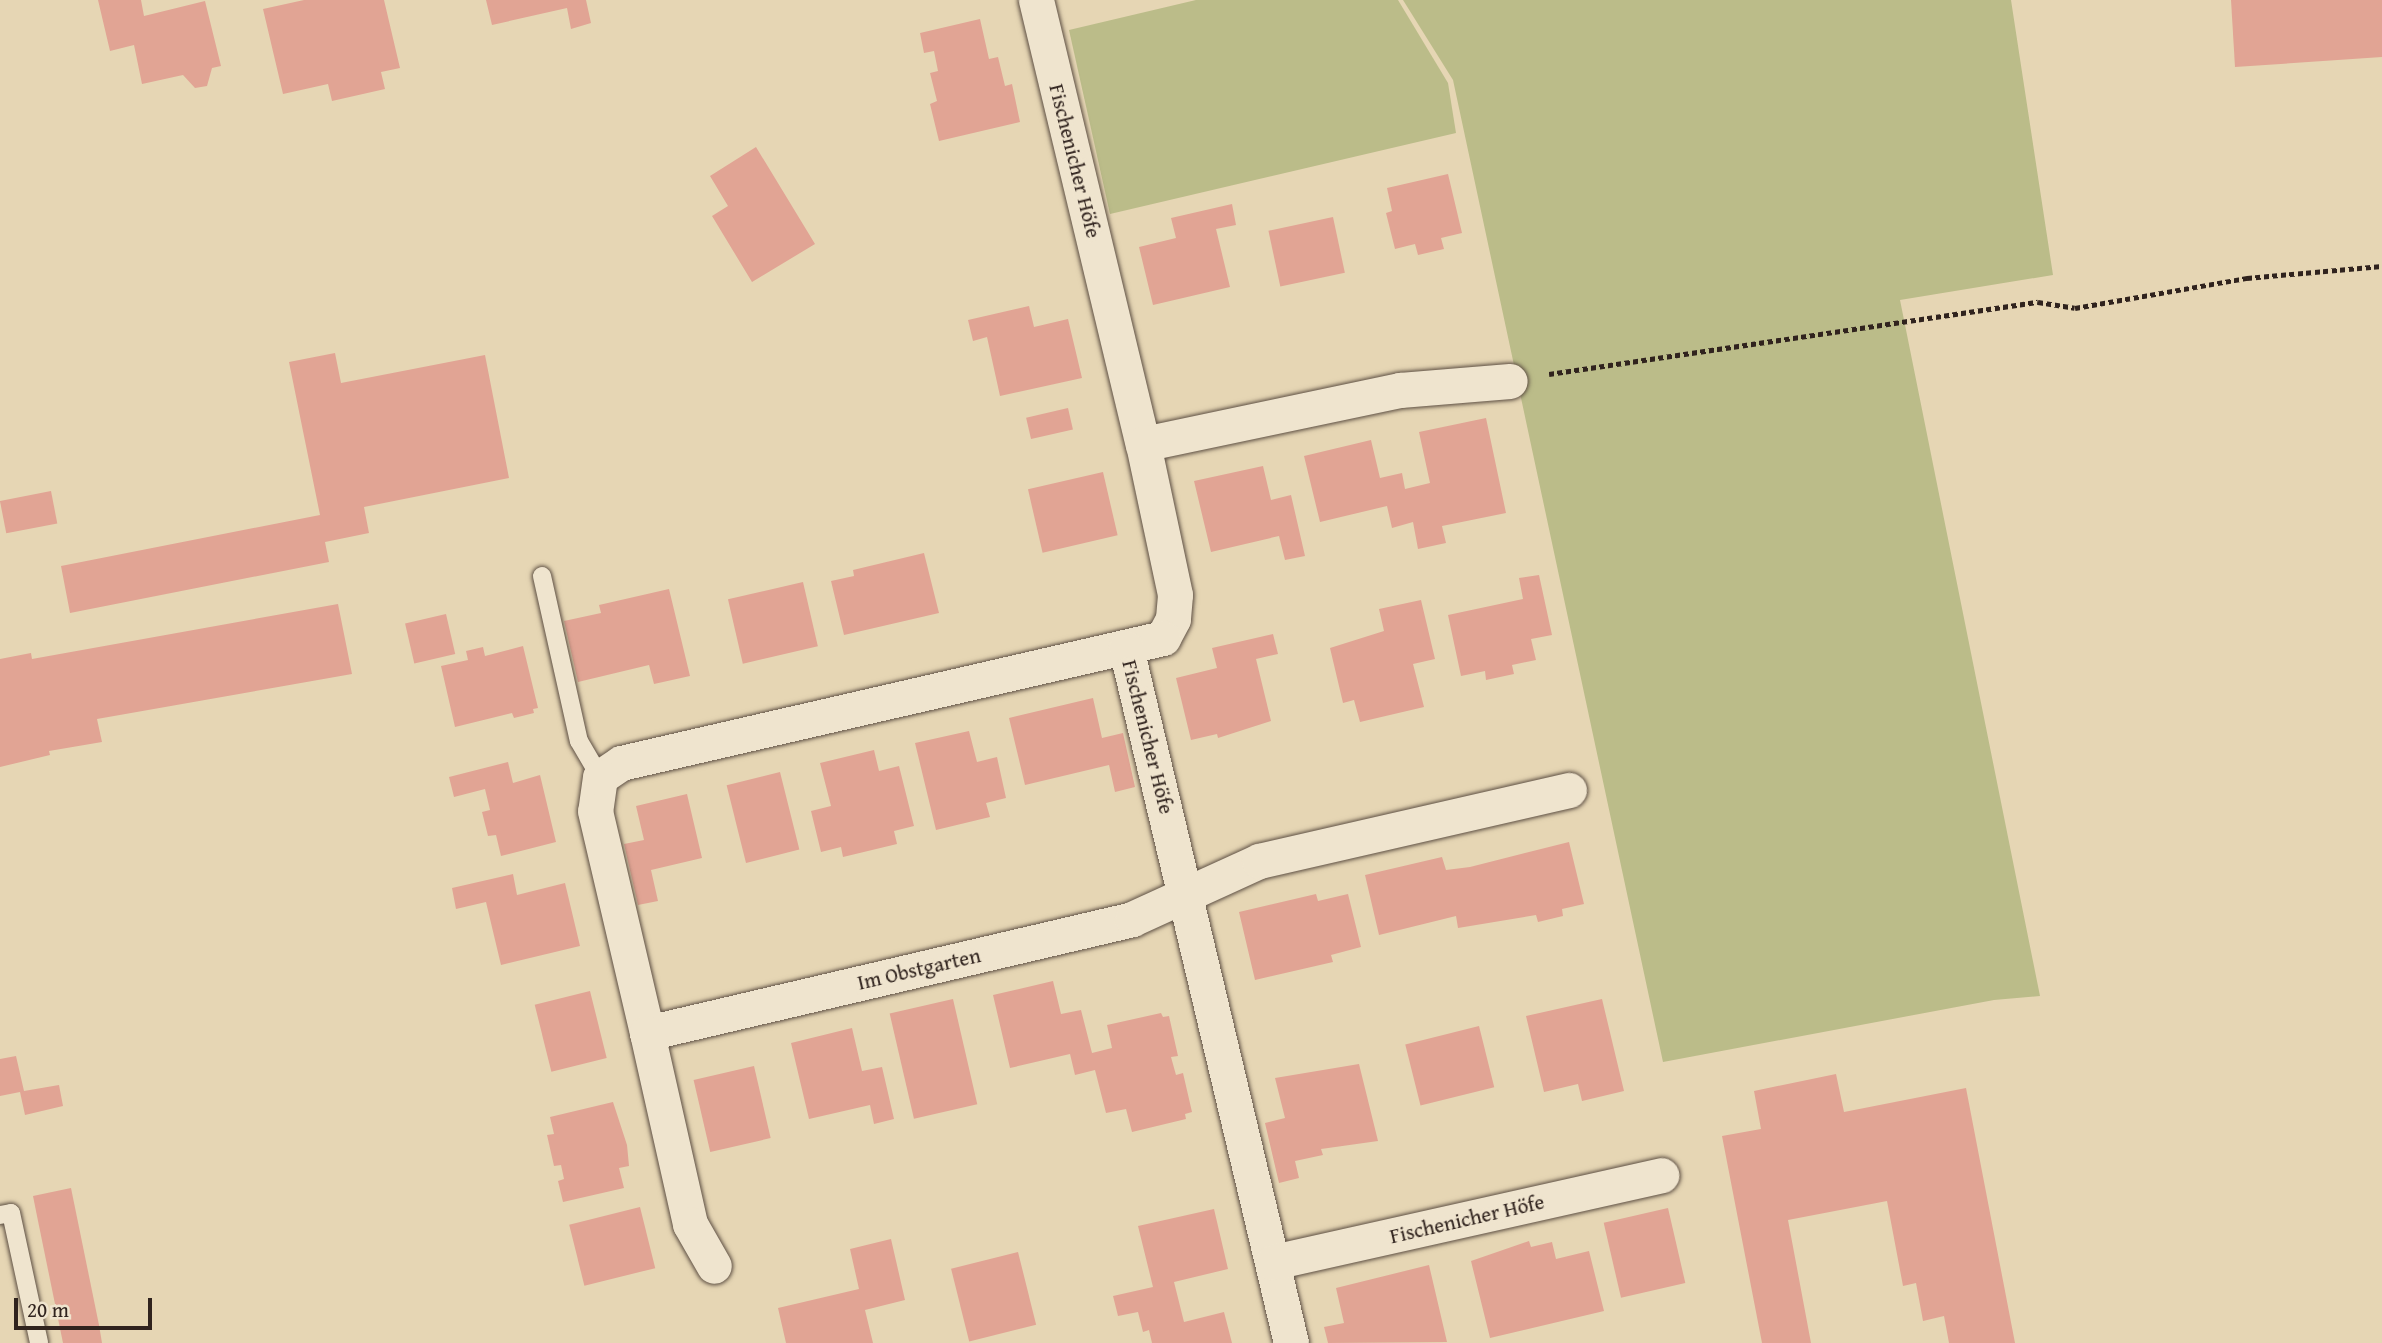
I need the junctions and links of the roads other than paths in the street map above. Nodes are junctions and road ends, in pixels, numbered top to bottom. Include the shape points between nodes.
1 (1036, 0) edge
2 (1510, 381) dead end
3 (1143, 444) junction
4 (542, 576) dead end
5 (1126, 648) junction
6 (600, 777) junction
7 (1569, 790) dead end
8 (1188, 894) junction
9 (647, 1033) junction
10 (1661, 1175) dead end
11 (0, 1215) edge
12 (1273, 1262) junction
13 (714, 1266) dead end
14 (39, 1343) edge
15 (1291, 1343) edge

1 - 3 street, Fischenicher Höfe
2 - 3 street via 1400,390
3 - 5 street, Fischenicher Höfe via 1175,595 1173,619 1163,638
4 - 6 lane via 579,741
5 - 6 street via 621,763
5 - 8 street, Fischenicher Höfe
6 - 9 street via 595,811
7 - 8 street via 1259,861
8 - 9 street, Im Obstgarten via 1132,919
8 - 12 street, Fischenicher Höfe
9 - 13 street via 690,1224
10 - 12 street, Fischenicher Höfe
11 - 14 lane via 11,1213
12 - 15 street, Fischenicher Höfe

